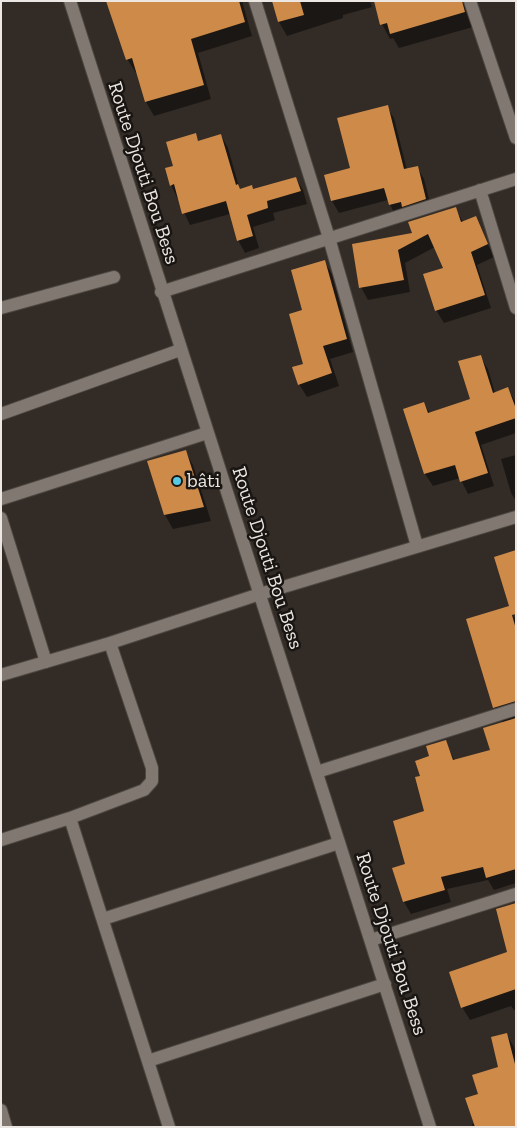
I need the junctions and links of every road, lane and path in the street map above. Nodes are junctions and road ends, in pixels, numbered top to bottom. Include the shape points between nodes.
1 (70, 1) edge
2 (255, 1) edge
3 (470, 1) edge
4 (516, 138) edge
5 (516, 178) edge
6 (480, 190) junction
7 (329, 238) junction
8 (114, 277) dead end
9 (161, 292) junction
10 (1, 308) edge
11 (516, 308) edge
12 (180, 350) junction
13 (1, 414) edge
14 (207, 433) junction
15 (1, 499) edge
16 (516, 517) edge
17 (1, 518) edge
18 (417, 546) junction
19 (260, 594) junction
20 (110, 643) junction
21 (46, 662) junction
22 (1, 675) edge
23 (516, 709) edge
24 (317, 772) junction
25 (70, 818) junction
26 (1, 840) edge
27 (339, 843) junction
28 (516, 894) edge
29 (103, 919) junction
30 (371, 940) junction
31 (385, 984) junction
32 (148, 1061) junction
33 (1, 1110) edge
34 (6, 1127) edge
35 (168, 1127) edge
36 (430, 1127) edge

1 - 9 street, Route Djouti Bou Bess
2 - 7 street
3 - 4 street
5 - 6 street
6 - 7 street
6 - 11 street
7 - 9 street
7 - 18 street
8 - 10 street
9 - 12 street, Route Djouti Bou Bess
12 - 13 street
12 - 14 street, Route Djouti Bou Bess
14 - 15 street
14 - 19 street, Route Djouti Bou Bess
16 - 18 street
17 - 21 street
18 - 19 street
19 - 20 street
19 - 24 street, Route Djouti Bou Bess
20 - 21 street
20 - 25 street via 152,768 152,781 144,790
21 - 22 street
23 - 24 street
24 - 27 street, Route Djouti Bou Bess
25 - 26 street
25 - 29 street
27 - 29 street
27 - 30 street, Route Djouti Bou Bess
28 - 30 street
29 - 32 street
30 - 31 street, Route Djouti Bou Bess
31 - 32 street
31 - 36 street, Route Djouti Bou Bess
32 - 35 street
33 - 34 street

